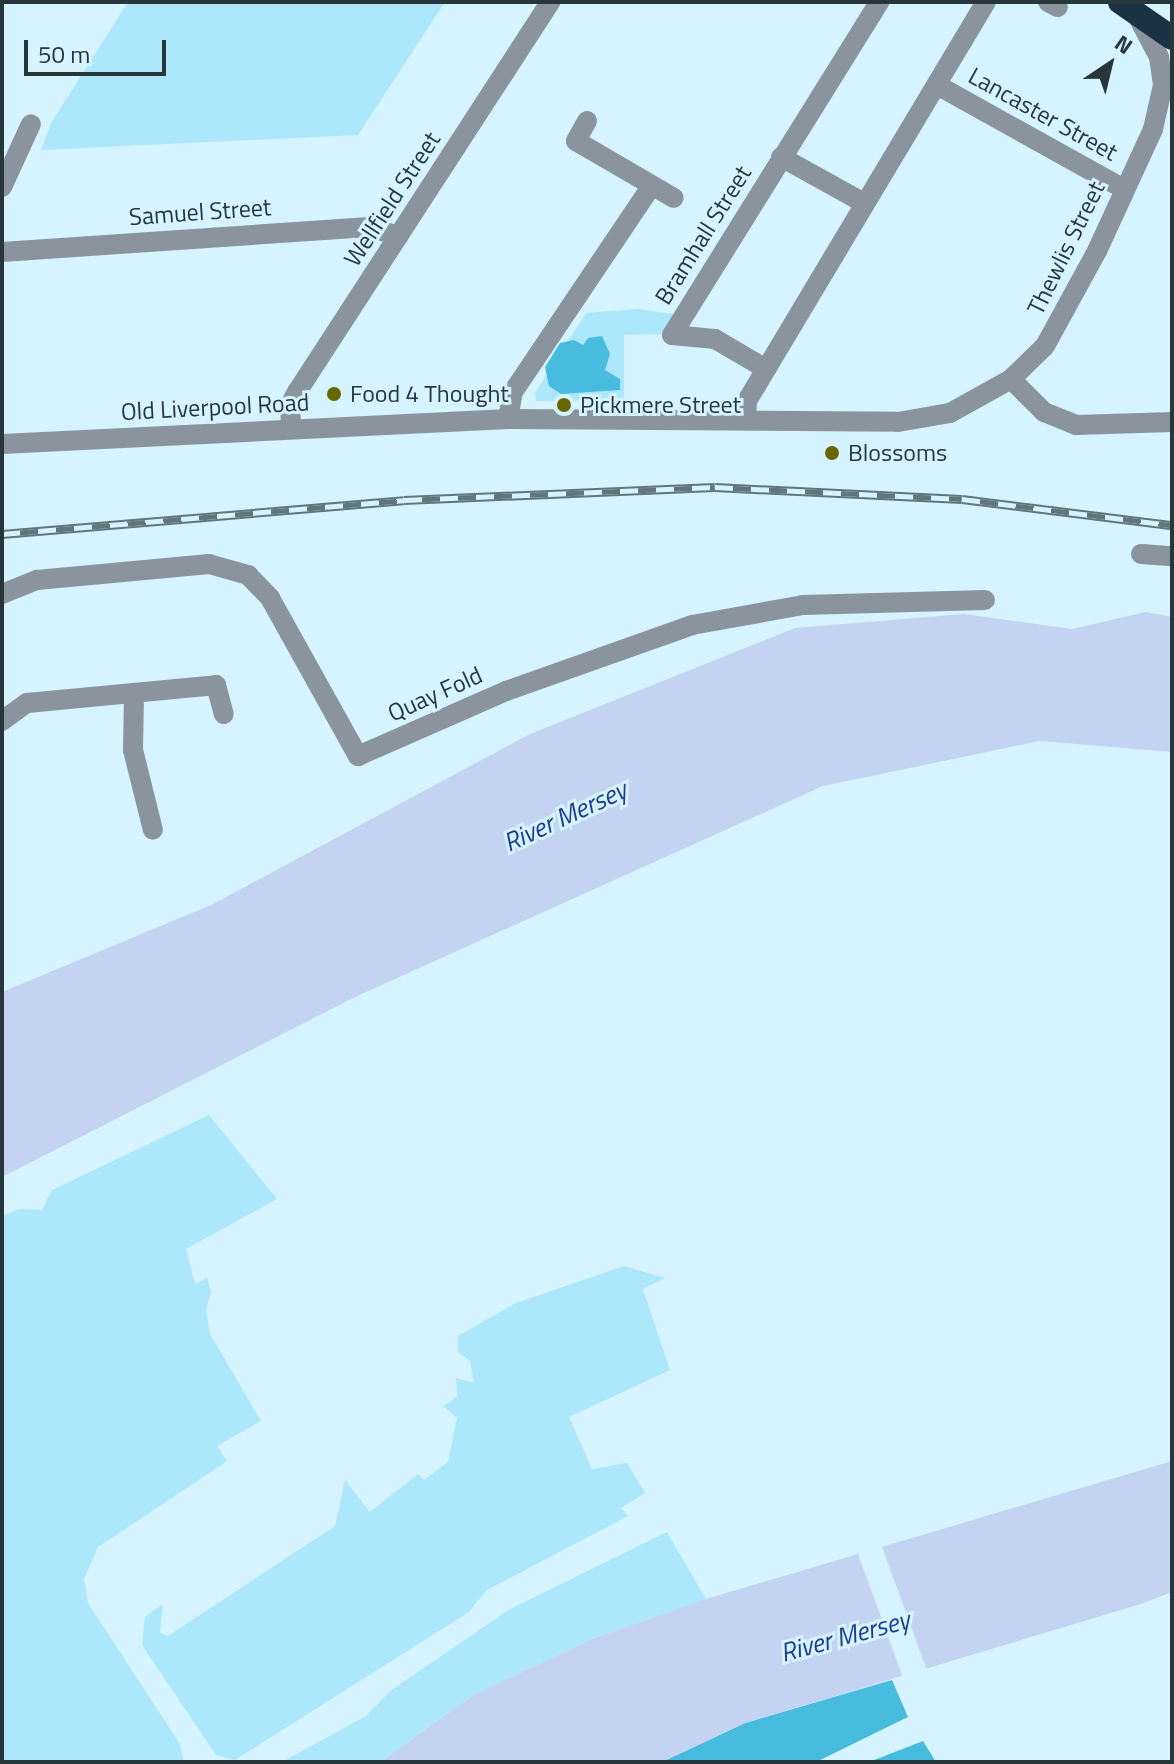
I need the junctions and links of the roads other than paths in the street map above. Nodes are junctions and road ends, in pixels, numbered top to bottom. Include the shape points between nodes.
1 (550, 2) edge
2 (879, 2) edge
3 (986, 2) edge
4 (1120, 2) edge
5 (1139, 19) junction
6 (1172, 38) edge
7 (937, 85) junction
8 (1172, 114) edge
9 (587, 121) dead end
10 (31, 124) dead end
11 (1153, 129) junction
12 (781, 157) junction
13 (2, 187) edge
14 (651, 187) junction
15 (1124, 189) junction
16 (674, 198) dead end
17 (864, 203) junction
18 (399, 236) junction
19 (2, 252) edge
20 (766, 369) junction
21 (1011, 379) junction
22 (746, 417) junction
23 (508, 419) junction
24 (1172, 422) edge
25 (291, 428) junction
26 (2, 444) edge
27 (1141, 554) dead end
28 (1172, 556) edge
29 (2, 594) edge
30 (985, 600) dead end
31 (134, 693) junction
32 (224, 714) dead end
33 (2, 721) edge
34 (153, 830) dead end

1 - 18 street, Wellfield Street
2 - 12 street, Bramhall Street
3 - 7 street
4 - 5 highway
5 - 6 highway
5 - 11 street, Thewlis Street via 1164,73
7 - 15 street, Lancaster Street
7 - 17 street
8 - 11 street, Thewlis Street
9 - 14 street, Bramhall Street via 576,141
10 - 13 street
11 - 15 street, Thewlis Street
12 - 17 street, Bramhall Street
12 - 20 street, Bramhall Street via 672,335 715,339
14 - 16 street, Bramhall Street
14 - 23 street via 513,392
15 - 21 street, Thewlis Street via 1073,300 1045,346
17 - 20 street
18 - 19 street, Samuel Street via 369,227
18 - 25 street, Wellfield Street via 292,399
20 - 22 street via 747,401
21 - 22 street, Old Liverpool Road via 967,406 920,421
21 - 24 street via 1044,412 1076,425
22 - 23 street, Old Liverpool Road
23 - 25 street, Old Liverpool Road
25 - 26 street, Old Liverpool Road
27 - 28 street
29 - 30 street, Quay Fold via 37,580 209,564 248,575 270,598 358,756 506,691 692,625 803,605
31 - 32 street via 216,685
31 - 33 street via 27,703
31 - 34 street via 133,750

